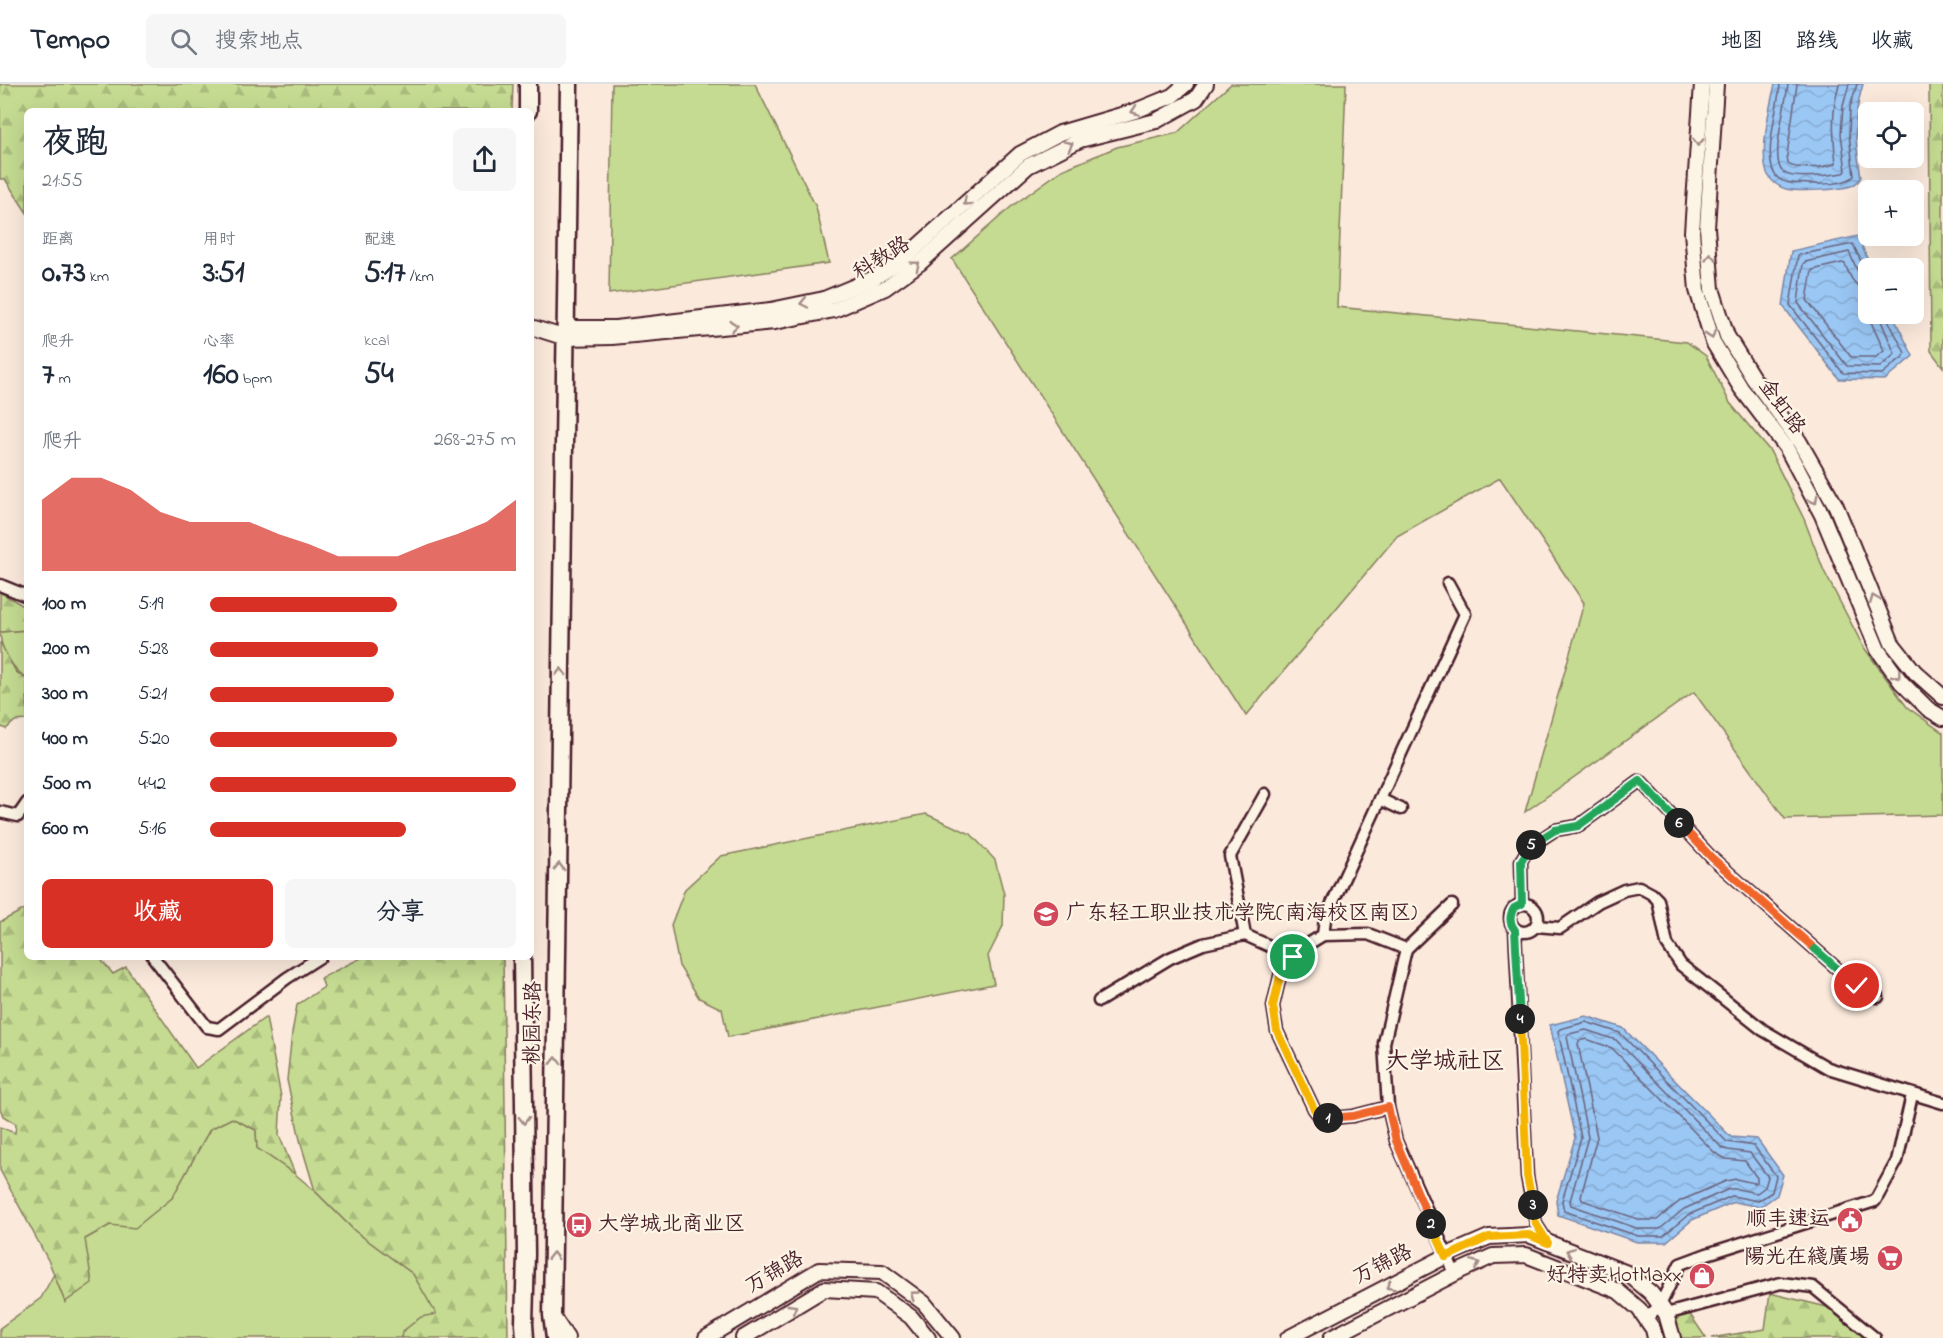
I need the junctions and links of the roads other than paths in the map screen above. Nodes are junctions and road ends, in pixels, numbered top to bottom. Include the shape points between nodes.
1 (528, 84) edge
2 (569, 84) edge
3 (1186, 84) edge
4 (1206, 84) edge
5 (1702, 84) edge
6 (1716, 84) edge
7 (528, 108) edge
8 (534, 328) edge
9 (566, 333) junction
10 (1448, 583) dead end
11 (0, 585) edge
12 (24, 595) edge
13 (1943, 697) edge
14 (1943, 718) edge
15 (1265, 794) dead end
16 (1380, 799) junction
17 (24, 807) edge
18 (1401, 809) dead end
19 (0, 812) edge
20 (1522, 904) junction
21 (1452, 905) dead end
22 (1536, 926) junction
23 (1515, 930) junction
24 (1245, 935) junction
25 (1323, 935) junction
26 (1406, 950) junction
27 (1293, 957) junction
28 (155, 960) edge
29 (315, 960) edge
30 (522, 960) edge
31 (1878, 997) dead end
32 (1099, 1001) dead end
33 (1912, 1095) junction
34 (1943, 1103) edge
35 (1388, 1107) junction
36 (1548, 1243) junction
37 (1446, 1257) junction
38 (1455, 1274) junction
39 (1663, 1309) junction
40 (552, 1315) junction
41 (1646, 1319) junction
42 (523, 1333) edge
43 (555, 1338) edge
44 (567, 1338) edge
45 (706, 1338) edge
46 (743, 1338) edge
47 (928, 1338) edge
48 (953, 1338) edge
49 (1288, 1338) edge
50 (1331, 1338) edge
51 (1655, 1338) edge
52 (1673, 1338) edge
53 (1875, 1338) edge

1 - 7 main road
2 - 9 main road, 桃园东路
3 -> 9 street, 科教路 via 1172,96 1060,133 1020,154 906,257 872,279 834,295 771,310
9 -> 4 street, 科教路 via 612,337 775,322 834,310 885,288 920,263 1028,166 1080,140 1156,121 1196,99
5 -> 14 street, 金虹路 via 1692,232 1697,290 1713,342 1741,388 1786,447 1822,515 1878,650 1901,682
13 -> 6 street, 金虹路 via 1915,672 1892,643 1836,506 1799,441 1727,336 1712,289 1707,228
8 - 9 street, 科教路
40 -> 9 main road, 桃园东路
10 - 16 street via 1465,614
11 - 12 street
15 - 24 street via 1230,856
16 - 18 street
16 - 25 street via 1325,919
17 - 19 street via 18,816
20 - 22 street via 1535,909 1539,917
20 - 23 street via 1511,912
20 - 31 street via 1521,861 1529,847 1555,830 1578,826 1640,781 1711,857 1857,986
21 - 26 street
22 - 23 street via 1529,932
22 - 33 street via 1560,928 1598,902 1639,887 1658,900 1667,944 1681,965 1763,1030 1828,1068
23 - 36 street via 1527,1176 1536,1224
24 - 27 street
24 - 32 street via 1203,944 1170,958
25 - 26 street via 1368,934
25 - 27 street
26 - 35 street via 1384,1043
27 - 35 street via 1281,972 1273,1006 1277,1031 1314,1109 1322,1119
28 - 29 street via 207,1027 219,1029
30 -> 42 main road, 桃园东路 via 526,1254
33 - 34 street
33 - 39 street via 1897,1161 1875,1201 1680,1264
35 - 37 street via 1396,1141
36 - 37 street, 万锦路 via 1529,1235 1489,1237
39 -> 36 street, 万锦路 via 1627,1273
37 - 38 street
37 -> 49 street, 万锦路
38 -> 41 street, 万锦路 via 1493,1257 1526,1255 1618,1291
38 - 50 street, 万锦路
39 - 41 street
39 - 52 street, 万锦路
39 - 53 street via 1781,1283 1813,1287
40 - 43 main road, 桃园东路
40 - 44 street
41 - 51 street, 万锦路
48 -> 45 street, 万锦路 via 924,1303 882,1272 819,1270
46 -> 47 street, 万锦路 via 824,1289 876,1292 911,1317

